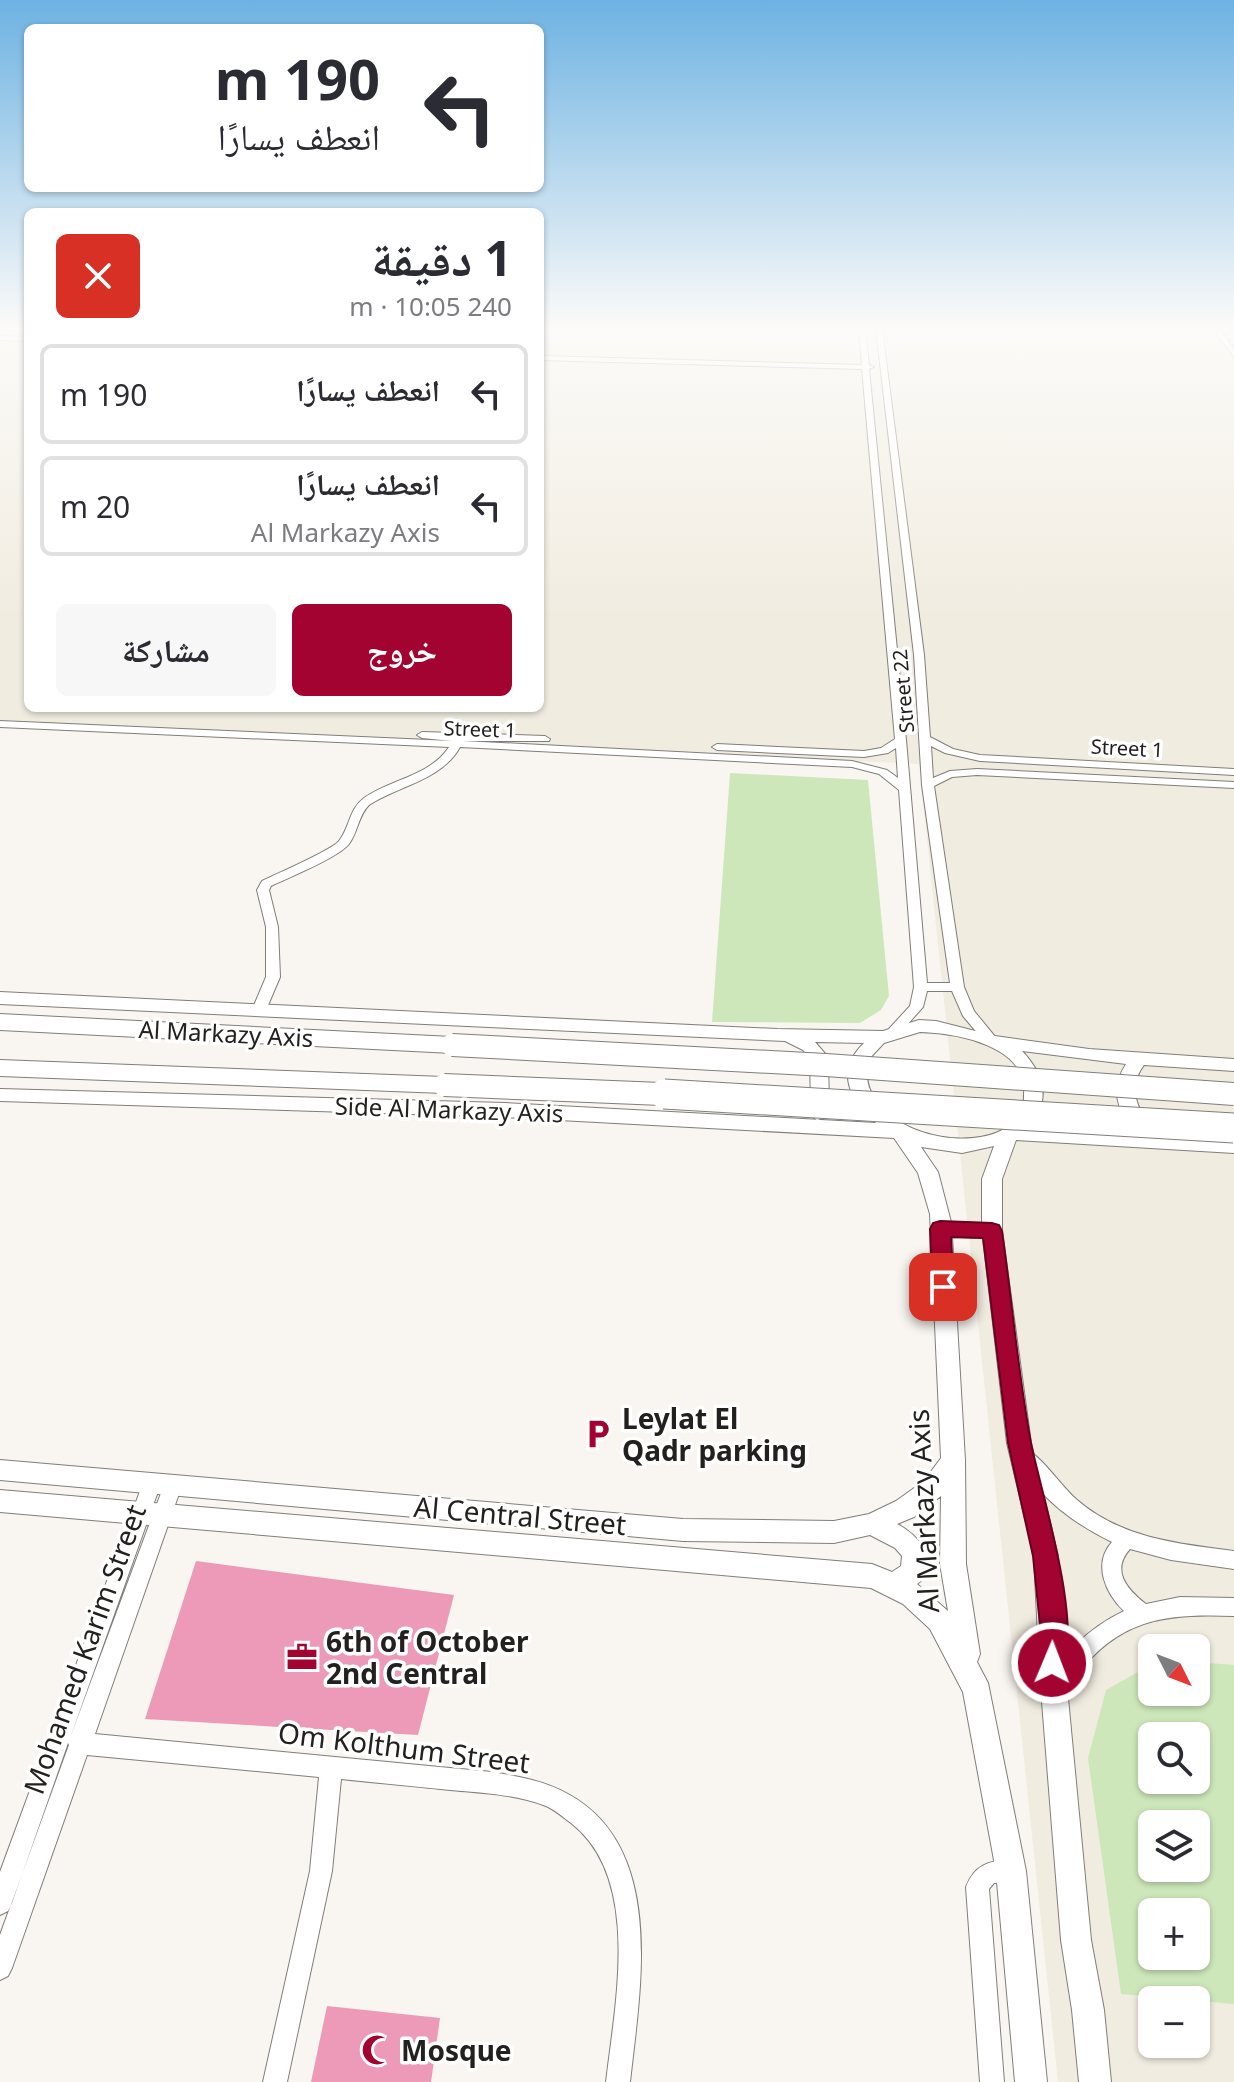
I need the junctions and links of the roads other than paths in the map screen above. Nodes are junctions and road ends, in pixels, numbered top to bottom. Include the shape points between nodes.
1 (871, 426) edge
2 (890, 426) edge
3 (874, 458) junction
4 (894, 459) junction
5 (887, 593) junction
6 (911, 594) junction
7 (0, 715) edge
8 (0, 724) edge
9 (926, 739) junction
10 (901, 740) junction
11 (458, 741) junction
12 (1177, 769) junction
13 (1234, 772) edge
14 (1181, 782) junction
15 (928, 785) junction
16 (1234, 785) edge
17 (904, 788) junction
18 (921, 987) junction
19 (957, 987) junction
20 (0, 998) edge
21 (259, 1010) junction
22 (0, 1022) edge
23 (888, 1034) junction
24 (784, 1036) junction
25 (990, 1039) junction
26 (1140, 1058) junction
27 (1234, 1065) edge
28 (0, 1068) edge
29 (1234, 1094) edge
30 (0, 1095) edge
31 (799, 1126) junction
32 (1234, 1128) edge
33 (899, 1132) junction
34 (1009, 1134) junction
35 (1155, 1141) junction
36 (1234, 1146) edge
37 (940, 1229) junction
38 (992, 1231) junction
39 (1019, 1443) junction
40 (953, 1460) junction
41 (0, 1470) edge
42 (162, 1484) junction
43 (0, 1501) edge
44 (151, 1514) junction
45 (872, 1524) junction
46 (1125, 1541) junction
47 (1234, 1560) edge
48 (896, 1584) junction
49 (1234, 1607) edge
50 (1142, 1613) junction
51 (977, 1692) junction
52 (1055, 1695) junction
53 (79, 1743) junction
54 (331, 1767) junction
55 (1011, 1871) junction
56 (0, 1903) edge
57 (0, 1968) edge
58 (275, 2082) edge
59 (618, 2082) edge
60 (992, 2082) edge
61 (1031, 2082) edge
62 (1095, 2082) edge

1 - 3 street, Street 22
2 - 4 street, Street 22
3 - 4 street
3 - 5 street, Street 22
4 - 6 street, Street 22
5 - 6 street
5 - 10 street, Street 22
6 - 9 street, Street 22
7 - 11 street, Street 1
8 - 11 street, Street 1
9 - 12 street, Street 1 via 980,758
9 - 15 street, Street 22
10 - 11 street, Street 1 via 884,751 857,754
10 - 17 street, Street 22
11 - 17 street, Street 1 via 852,764 883,772
11 - 21 street via 417,777 361,806 341,846 266,884 273,977
12 - 13 street, Street 1
12 - 14 street
14 - 15 street, Street 1 via 977,772 950,774
14 - 16 street, Street 1
15 - 19 street, Street 22
17 - 18 street, Street 22
18 - 19 street
18 - 23 street via 916,1007
19 - 25 street, Street 22 via 968,1013
20 - 21 main road
21 - 24 main road
22 - 29 highway, Al Markazy Axis, bridge via 826,1065
23 - 24 main road
23 - 25 main road via 919,1026 947,1027
23 - 33 main road via 864,1052 855,1082 864,1103
24 - 31 main road via 809,1046 819,1057 820,1107
25 - 26 main road
25 - 34 main road via 1021,1062 1034,1090 1032,1109
26 - 27 main road
26 - 35 main road via 1124,1082 1124,1096
28 - 32 highway, Al Markazy Axis, bridge via 777,1099
30 - 31 main road, Side Al Markazy Axis via 505,1110
31 - 33 main road, Side Al Markazy Axis
33 - 34 main road via 965,1146
33 - 37 main road, Al Markazy Axis via 928,1172
34 - 35 main road
34 - 38 main road via 992,1179
35 - 36 main road
37 - 38 main road
37 - 40 main road, Al Markazy Axis
38 - 39 main road
39 - 46 street via 1040,1476 1070,1506
39 - 52 main road via 1046,1556
40 - 45 main road, Al Central Street via 920,1499
40 - 51 main road, Al Markazy Axis via 953,1564
41 - 42 main road, Al Central Street
42 - 44 street, Mohamed Karim Street
42 - 45 main road, Al Central Street via 683,1530 834,1532
43 - 44 main road, Al Central Street
44 - 48 main road, Al Central Street via 840,1572
44 - 53 street, Mohamed Karim Street
44 - 56 street, Mohamed Karim Street
45 - 48 main road via 904,1540 914,1552 914,1572
46 - 47 street via 1165,1553
46 - 50 street via 1114,1553 1112,1580
48 - 51 main road, Al Central Street via 947,1628
49 - 50 street via 1165,1606
50 - 52 street via 1084,1649
51 - 55 main road, Al Markazy Axis
52 - 62 main road via 1076,1940
53 - 54 street, Om Kolthum Street
53 - 57 street, Mohamed Karim Street
54 - 58 street via 321,1871
54 - 59 street, Om Kolthum Street via 530,1789 566,1804 595,1830 617,1864 629,1906 631,1946
55 - 60 street via 990,1872 977,1887
55 - 61 main road, Al Markazy Axis

